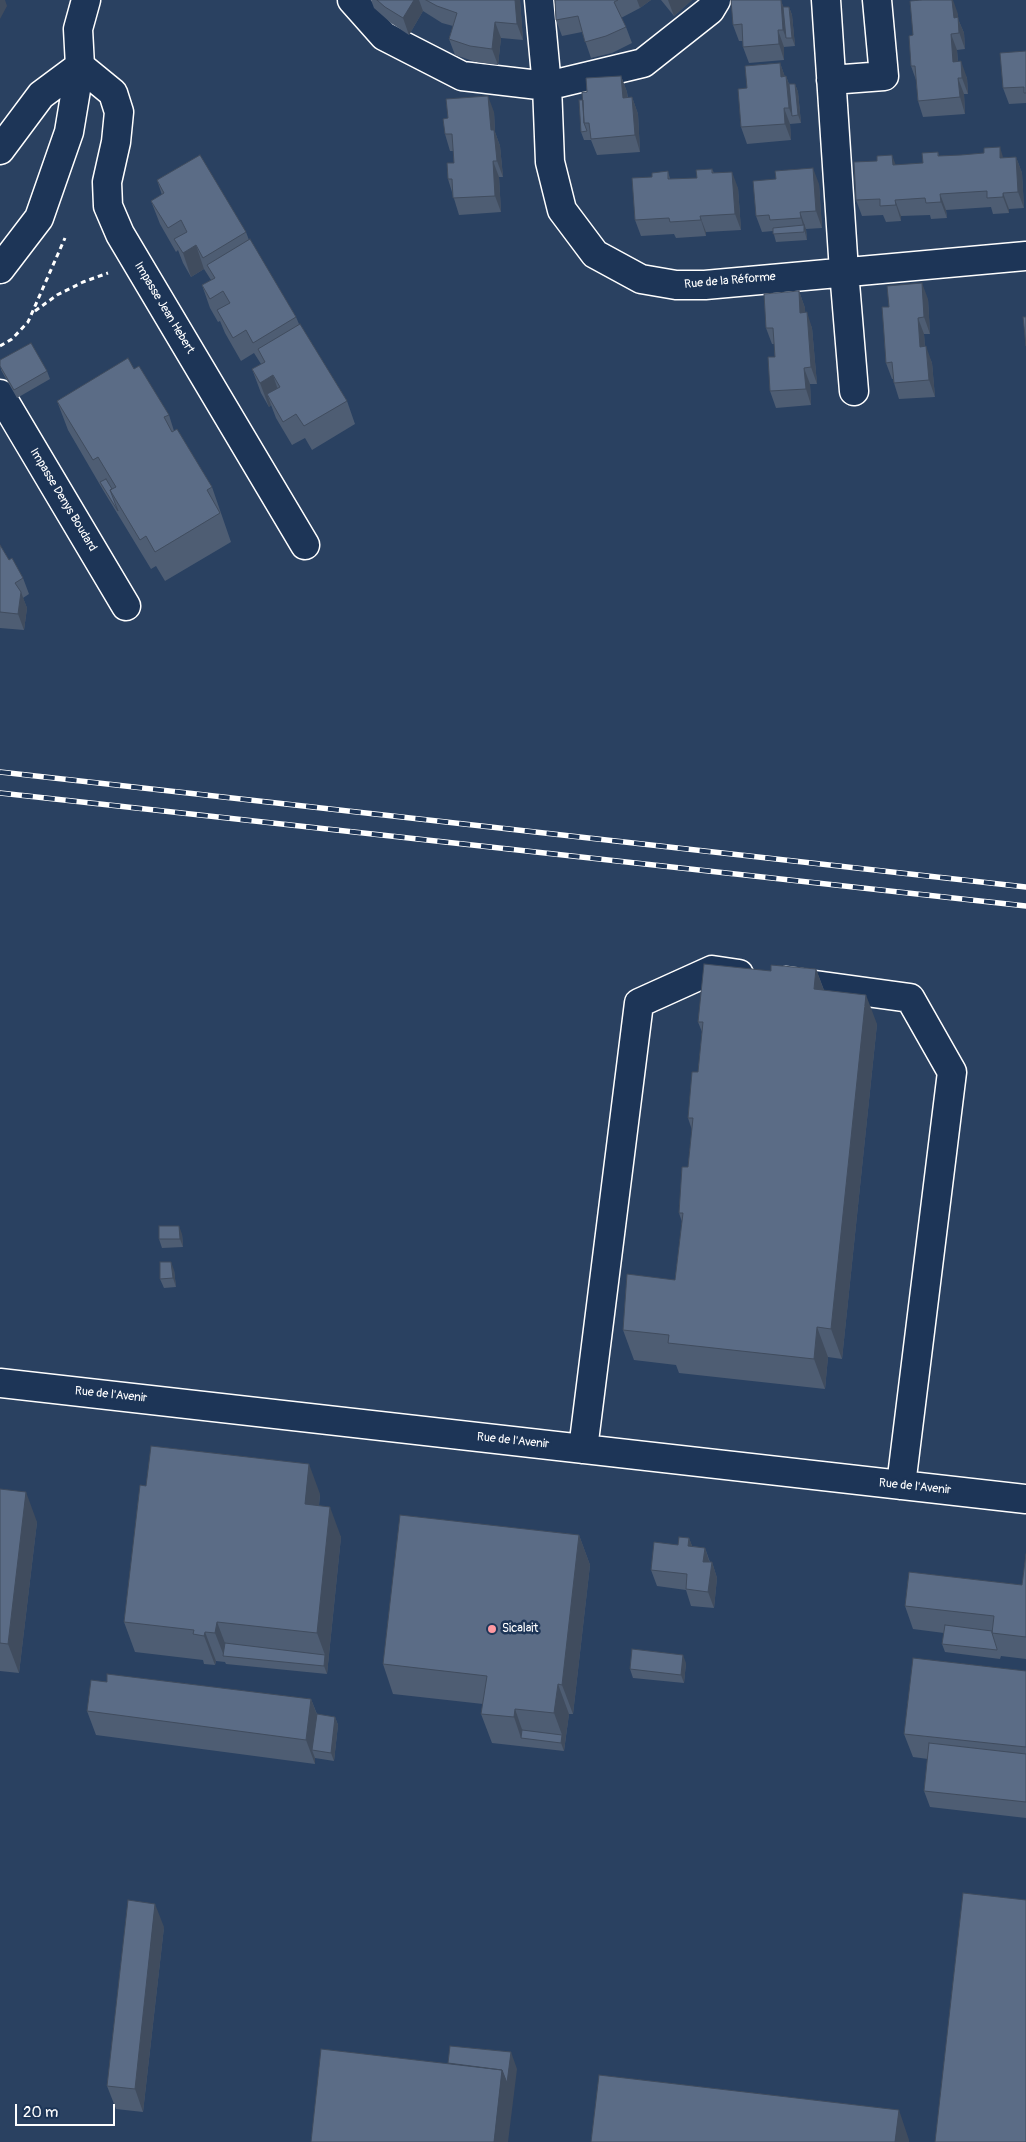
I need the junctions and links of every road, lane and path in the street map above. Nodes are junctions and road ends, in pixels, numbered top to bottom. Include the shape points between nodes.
1 (86, 0) edge
2 (352, 0) edge
3 (539, 0) edge
4 (716, 0) edge
5 (826, 0) edge
6 (877, 0) edge
7 (80, 66) junction
8 (831, 80) junction
9 (547, 86) junction
10 (0, 150) edge
11 (68, 233) dead end
12 (1026, 256) edge
13 (137, 262) junction
14 (0, 269) edge
15 (844, 271) junction
16 (33, 312) junction
17 (0, 346) edge
18 (854, 391) dead end
19 (0, 394) edge
20 (304, 544) dead end
21 (126, 606) dead end
22 (0, 1383) edge
23 (583, 1449) junction
24 (901, 1485) junction
25 (1026, 1499) edge

1 - 7 street via 78,29
2 - 9 street via 384,36 462,76
3 - 9 street, Rue de la Réforme
4 - 9 street via 710,10 643,64
5 - 8 street
6 - 8 street via 884,76
7 - 10 street via 41,95
7 - 13 street, Impasse Jean Hebert via 112,93 119,112 116,142 106,182 108,206
7 - 14 street via 69,132 39,218
8 - 15 street
9 - 15 street, Rue de la Réforme via 550,162 562,210 595,254 641,279 676,285
11 - 16 path
12 - 15 street, Rue de la Réforme
13 - 16 path via 83,282
13 - 20 street, Impasse Jean Hebert
15 - 18 street
16 - 17 path via 12,339
19 - 21 street, Impasse Denys Boudard
22 - 23 street, Rue de l'Avenir
23 - 24 street, Rue de l'Avenir
23 - 24 street via 639,1003 712,970 910,998 952,1072
24 - 25 street, Rue de l'Avenir

